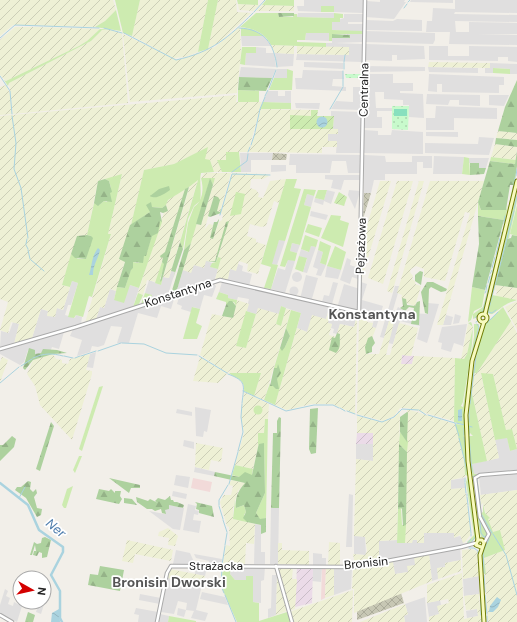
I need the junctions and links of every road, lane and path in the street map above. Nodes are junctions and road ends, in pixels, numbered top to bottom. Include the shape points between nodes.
1 (365, 0) edge
2 (362, 180) joint
3 (517, 181) edge
4 (358, 312) joint
5 (484, 314) junction
6 (482, 322) junction
7 (0, 349) edge
8 (517, 472) edge
9 (479, 543) junction
10 (261, 566) joint
11 (276, 566) junction
12 (0, 615) edge
13 (12, 622) edge
14 (157, 622) edge
15 (292, 622) edge
16 (484, 622) edge

1 - 2 street, Centralna
2 - 4 street, Pejzażowa
3 - 5 main road
4 - 7 street, Konstantyna via 220,280
5 - 6 main road via 487,319
5 - 6 main road via 479,317
6 - 9 main road via 470,376 466,427
8 - 9 street, Bronisin via 480,474 475,478 480,517 488,533 488,538
9 - 11 street, Bronisin via 355,567
9 - 16 main road
10 - 11 street, Bronisin
10 - 14 street, Strażacka via 171,566 167,573
11 - 15 street
12 - 13 street

